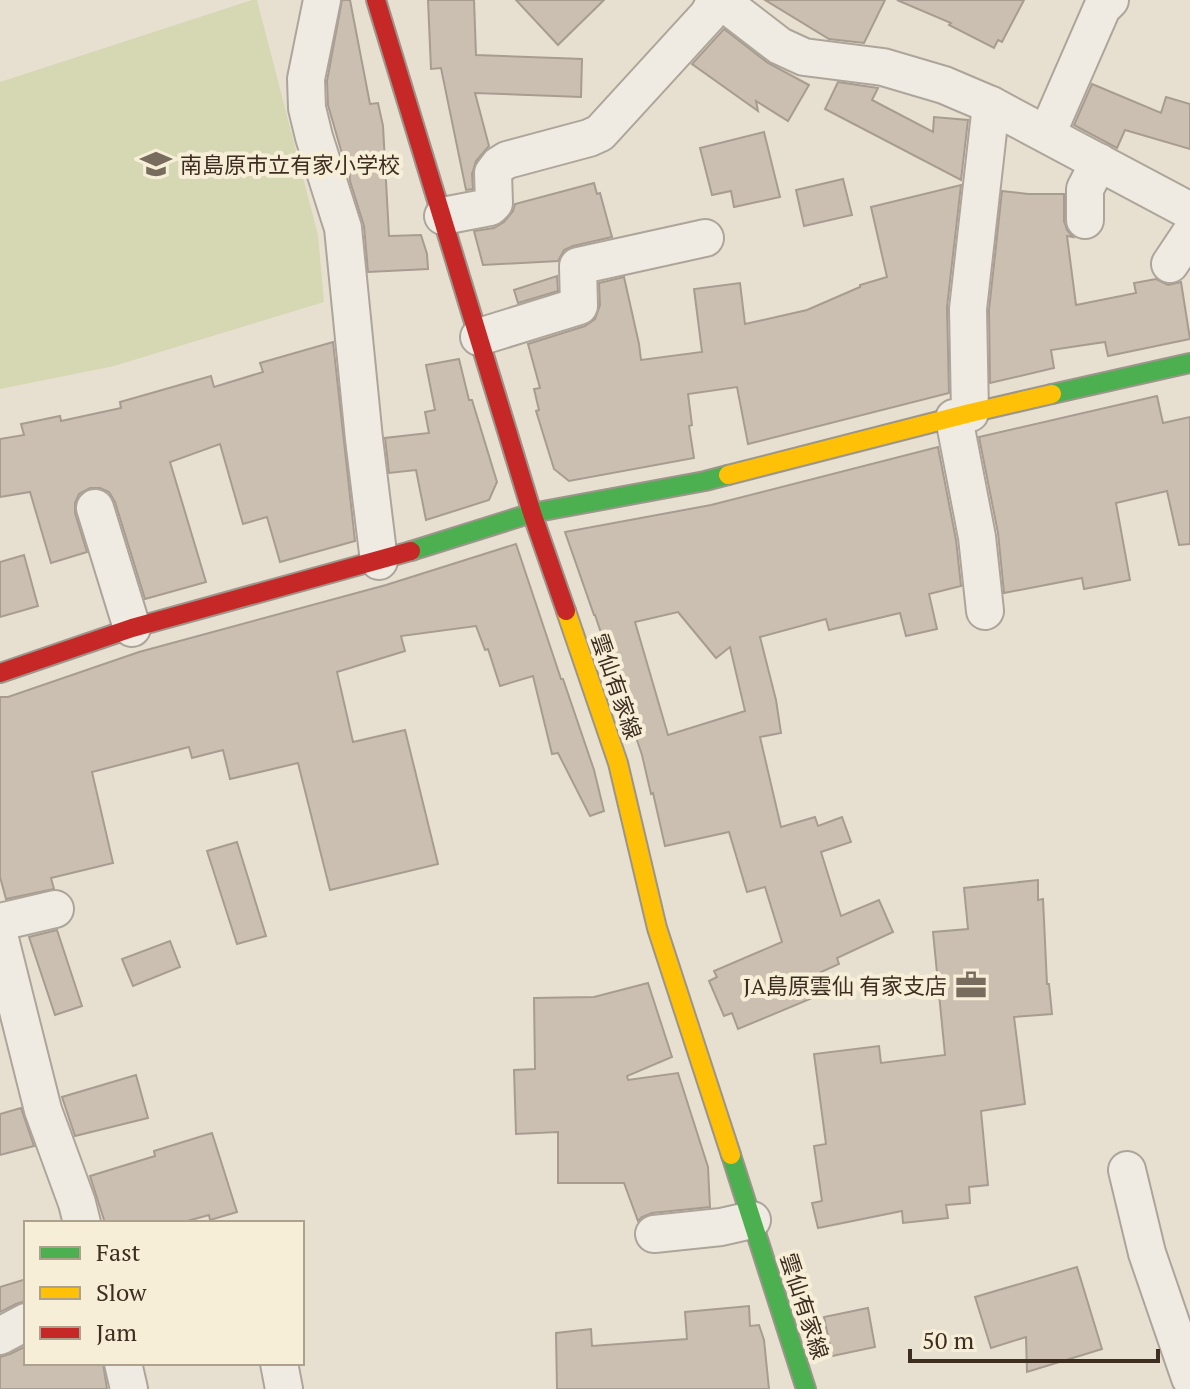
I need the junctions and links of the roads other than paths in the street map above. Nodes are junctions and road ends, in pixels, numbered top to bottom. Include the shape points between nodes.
1 (322, 0) edge
2 (376, 0) edge
3 (718, 0) edge
4 (1110, 0) edge
5 (991, 105) junction
6 (1047, 134) junction
7 (1099, 162) junction
8 (1190, 211) edge
9 (443, 216) junction
10 (1085, 220) dead end
11 (1190, 234) edge
12 (705, 238) dead end
13 (1170, 264) dead end
14 (479, 337) junction
15 (1190, 363) edge
16 (962, 415) junction
17 (95, 508) dead end
18 (532, 513) junction
19 (379, 561) junction
20 (985, 611) dead end
21 (132, 628) junction
22 (0, 673) edge
23 (55, 909) dead end
24 (0, 922) edge
25 (0, 939) edge
26 (1127, 1170) dead end
27 (752, 1220) junction
28 (82, 1221) edge
29 (654, 1234) dead end
30 (24, 1323) edge
31 (0, 1336) edge
32 (124, 1365) edge
33 (279, 1365) edge
34 (1190, 1378) edge
35 (129, 1389) edge
36 (284, 1389) edge
37 (806, 1389) edge

1 - 19 street via 306,79 307,108 343,228
2 - 9 main road, 雲仙有家線
3 - 5 street via 780,46 804,57 883,67
3 - 9 street via 600,133 507,160 493,173 490,207
4 - 6 street
5 - 6 street
5 - 16 street
6 - 7 street
7 - 8 street
7 - 10 street via 1085,189
9 - 14 main road, 雲仙有家線
11 - 13 street
12 - 14 street via 578,266 579,306
14 - 18 main road, 雲仙有家線
15 - 16 main road
16 - 18 main road via 705,481
16 - 20 street via 965,481
17 - 21 street
18 - 19 main road
18 - 27 main road, 雲仙有家線 via 618,763 657,928
19 - 21 main road
21 - 22 main road
23 - 24 street
25 - 28 street via 43,1110
26 - 34 street via 1147,1253
27 - 29 street
27 - 37 main road, 雲仙有家線
30 - 31 street
32 - 35 street
33 - 36 street

